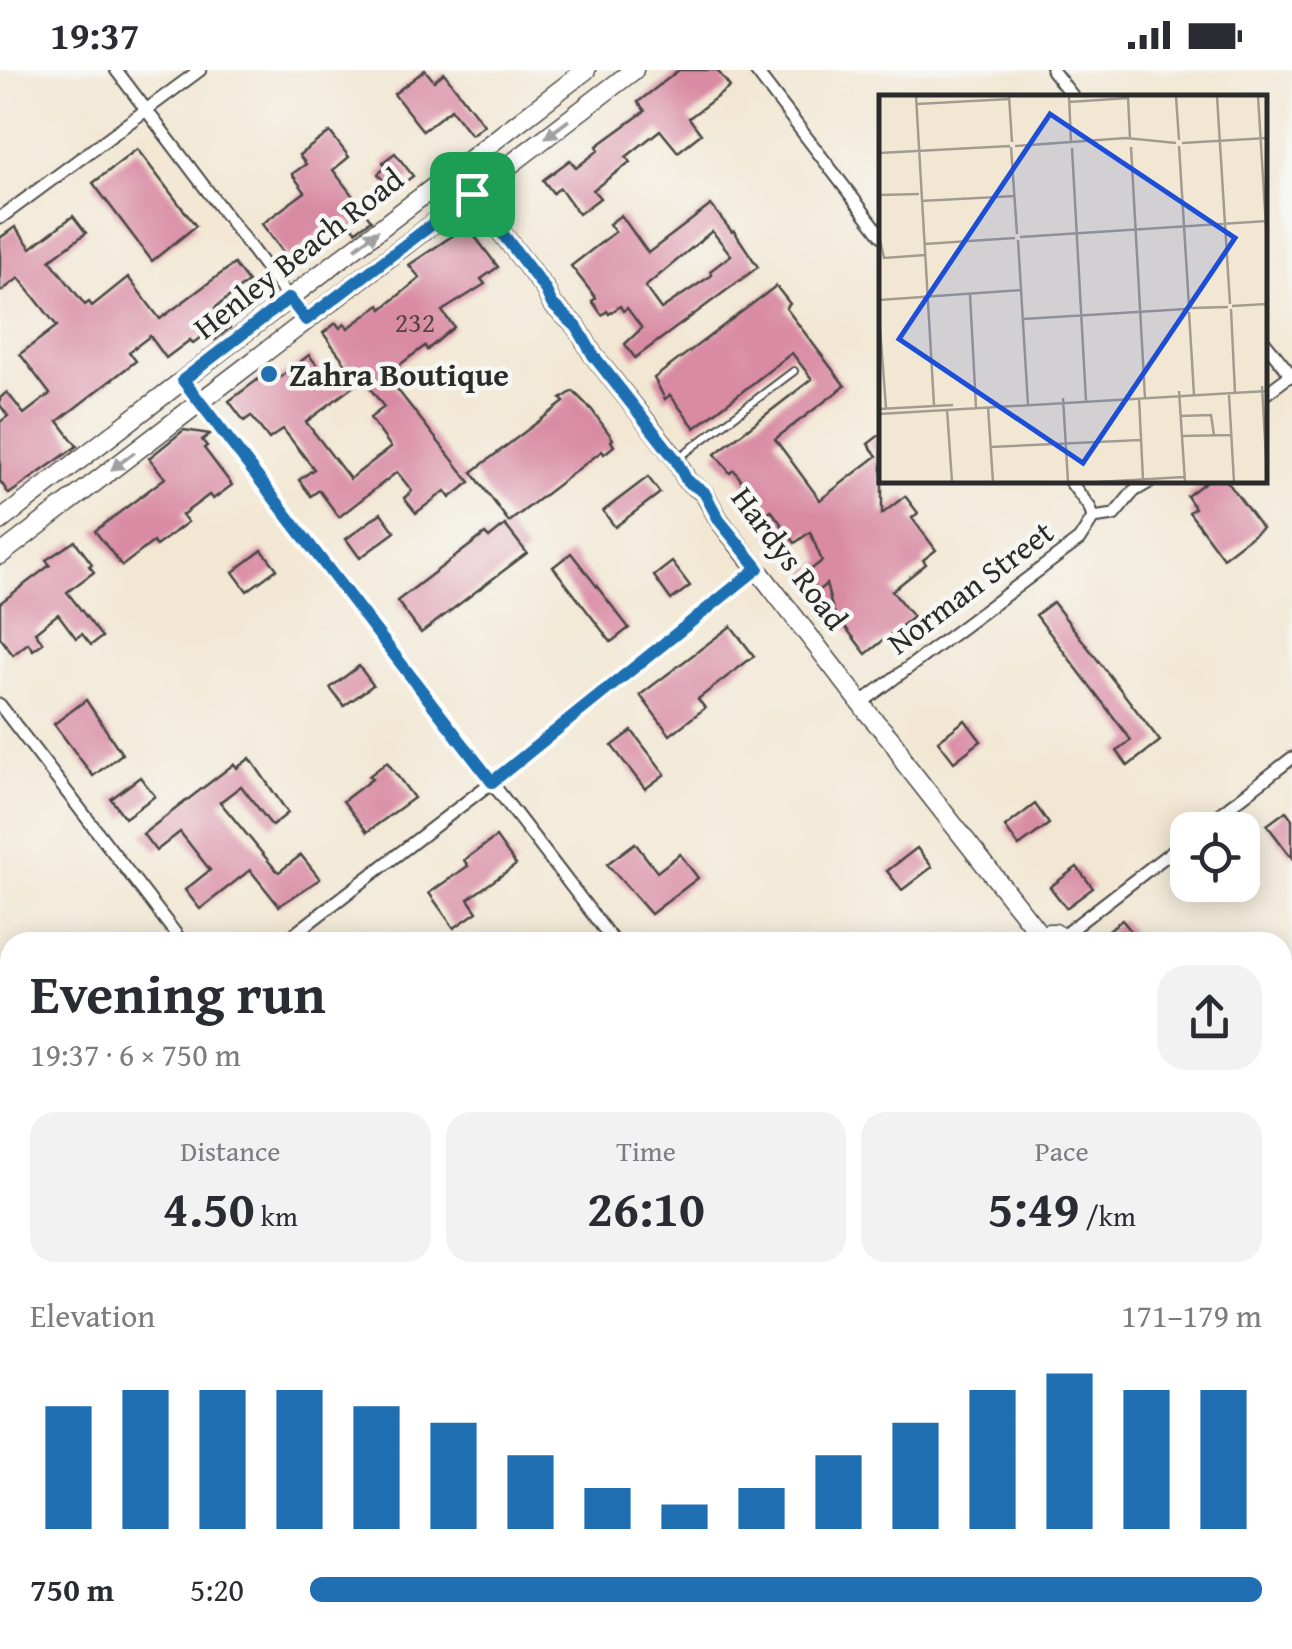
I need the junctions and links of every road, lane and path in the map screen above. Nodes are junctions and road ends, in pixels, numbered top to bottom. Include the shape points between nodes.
1 (116, 70) edge
2 (200, 70) edge
3 (586, 70) edge
4 (634, 70) edge
5 (755, 70) edge
6 (1052, 70) edge
7 (1072, 95) edge
8 (147, 110) junction
9 (454, 171) junction
10 (472, 194) junction
11 (0, 218) edge
12 (879, 232) edge
13 (289, 298) junction
14 (306, 320) junction
15 (1267, 344) edge
16 (794, 370) dead end
17 (1292, 375) edge
18 (183, 380) junction
19 (1267, 394) edge
20 (200, 402) junction
21 (676, 460) junction
22 (1070, 482) edge
23 (1150, 482) edge
24 (1092, 518) junction
25 (0, 521) edge
26 (0, 555) edge
27 (758, 568) junction
28 (862, 703) junction
29 (0, 704) edge
30 (1292, 758) edge
31 (492, 782) junction
32 (1223, 812) edge
33 (1170, 854) edge
34 (174, 932) edge
35 (297, 932) edge
36 (606, 932) edge
37 (1033, 932) edge
38 (1073, 932) edge

1 - 8 street
2 - 8 street
3 - 9 main road, Henley Beach Road
4 -> 10 main road, Henley Beach Road
5 - 12 street
6 - 7 street
8 - 11 street
8 - 13 street
9 - 10 main road, Hardys Road
13 -> 9 main road, Henley Beach Road
10 - 14 main road, Henley Beach Road
10 - 21 main road, Hardys Road
13 - 14 street
13 - 18 main road, Henley Beach Road
14 - 20 main road, Henley Beach Road
15 - 17 street
16 - 21 lane
17 - 19 street
18 - 20 street
18 - 25 main road, Henley Beach Road
20 -> 26 main road, Henley Beach Road
20 - 31 street
21 - 27 main road, Hardys Road
22 - 24 street
23 - 24 street, Norman Street via 1114,515
24 - 28 street, Norman Street via 1079,540
27 - 28 main road, Hardys Road
27 - 31 street
28 - 37 main road, Hardys Road
29 - 34 street
30 - 32 street
31 - 35 street
31 - 36 street
33 - 38 street

